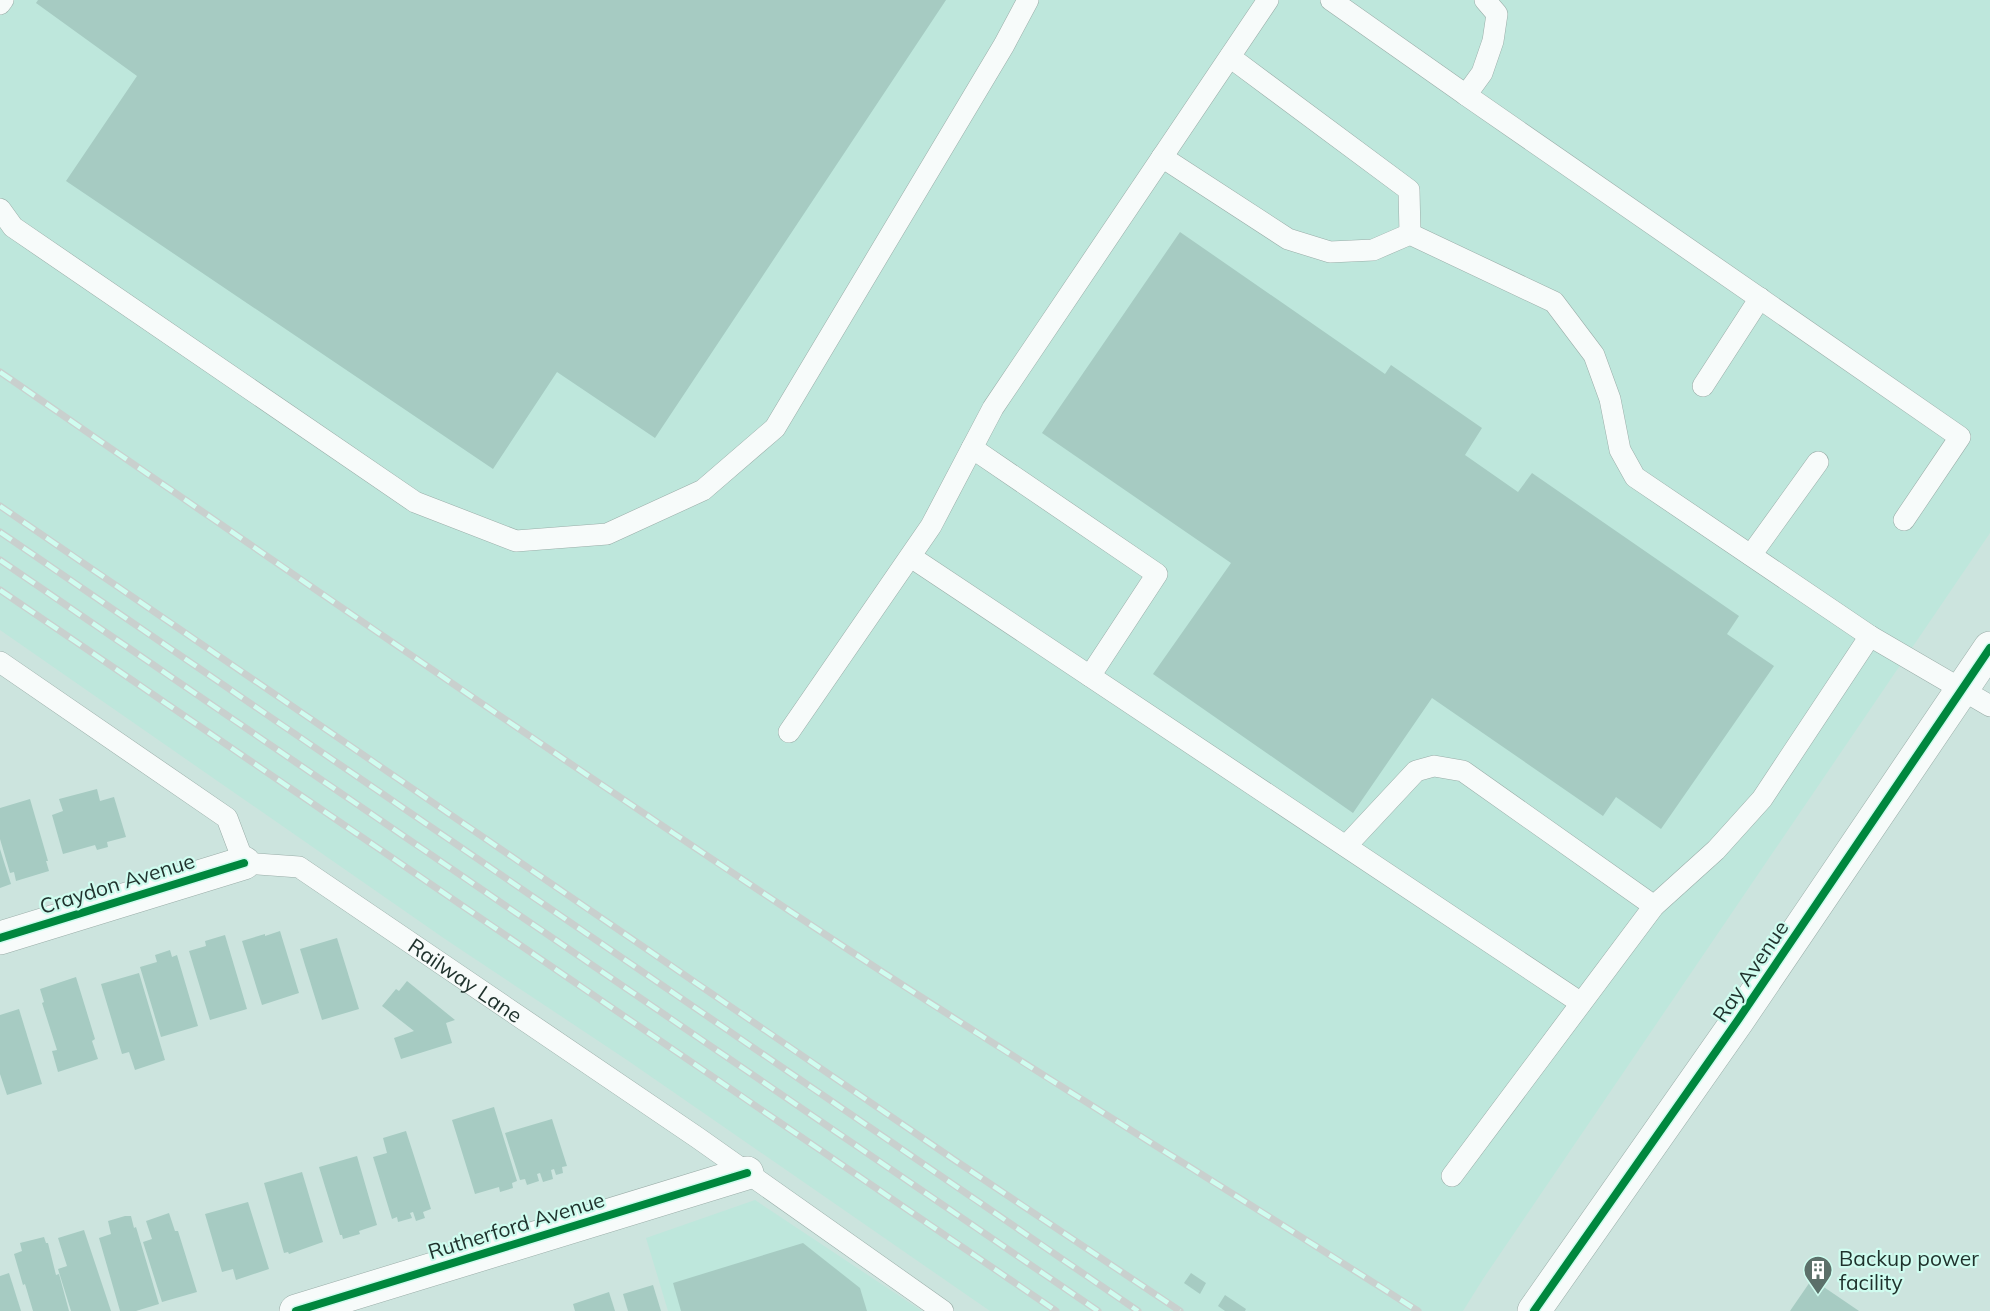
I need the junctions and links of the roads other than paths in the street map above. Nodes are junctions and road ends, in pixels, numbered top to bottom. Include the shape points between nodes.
1 (1028, 0) edge
2 (1268, 0) edge
3 (1331, 0) edge
4 (1485, 0) edge
5 (1230, 57) junction
6 (1466, 95) junction
7 (1162, 158) junction
8 (0, 209) edge
9 (1410, 234) junction
10 (1760, 298) junction
11 (1703, 386) dead end
12 (972, 448) junction
13 (1818, 462) dead end
14 (1904, 520) dead end
15 (1750, 555) junction
16 (910, 557) junction
17 (1870, 636) junction
18 (1990, 648) edge
19 (0, 662) edge
20 (1090, 676) junction
21 (1962, 689) junction
22 (1990, 706) edge
23 (789, 732) dead end
24 (1346, 846) junction
25 (244, 863) junction
26 (1654, 906) junction
27 (0, 938) edge
28 (1581, 1003) junction
29 (747, 1173) junction
30 (1452, 1176) dead end
31 (296, 1311) edge
32 (943, 1311) edge
33 (1534, 1311) edge

1 - 8 lane via 775,428 703,490 607,534 516,541 415,502 13,226
2 - 5 lane
3 - 6 lane
4 - 6 lane via 1497,14 1493,42 1482,73
5 - 7 lane
5 - 9 lane via 1409,190
6 - 10 lane
7 - 9 lane via 1288,239 1330,252 1373,250
7 - 12 lane via 993,408
9 - 15 lane via 1554,302 1594,354 1610,399 1620,450 1635,477
10 - 11 lane
10 - 14 lane via 1960,437
12 - 16 lane
12 - 20 lane via 1157,574
13 - 15 lane
15 - 17 lane
16 - 20 lane
16 - 23 lane
17 - 21 lane
17 - 26 lane via 1762,799 1716,850
18 - 21 street, Ray Avenue
19 - 25 lane via 227,818
20 - 24 lane
21 - 22 lane
21 - 33 street, Ray Avenue via 1738,1020
24 - 26 lane via 1416,771 1434,766 1463,771
24 - 28 lane
25 - 27 street, Craydon Avenue
25 - 29 lane, Railway Lane via 300,867
26 - 28 lane
28 - 30 lane
29 - 31 street, Rutherford Avenue
29 - 32 lane, Railway Lane

